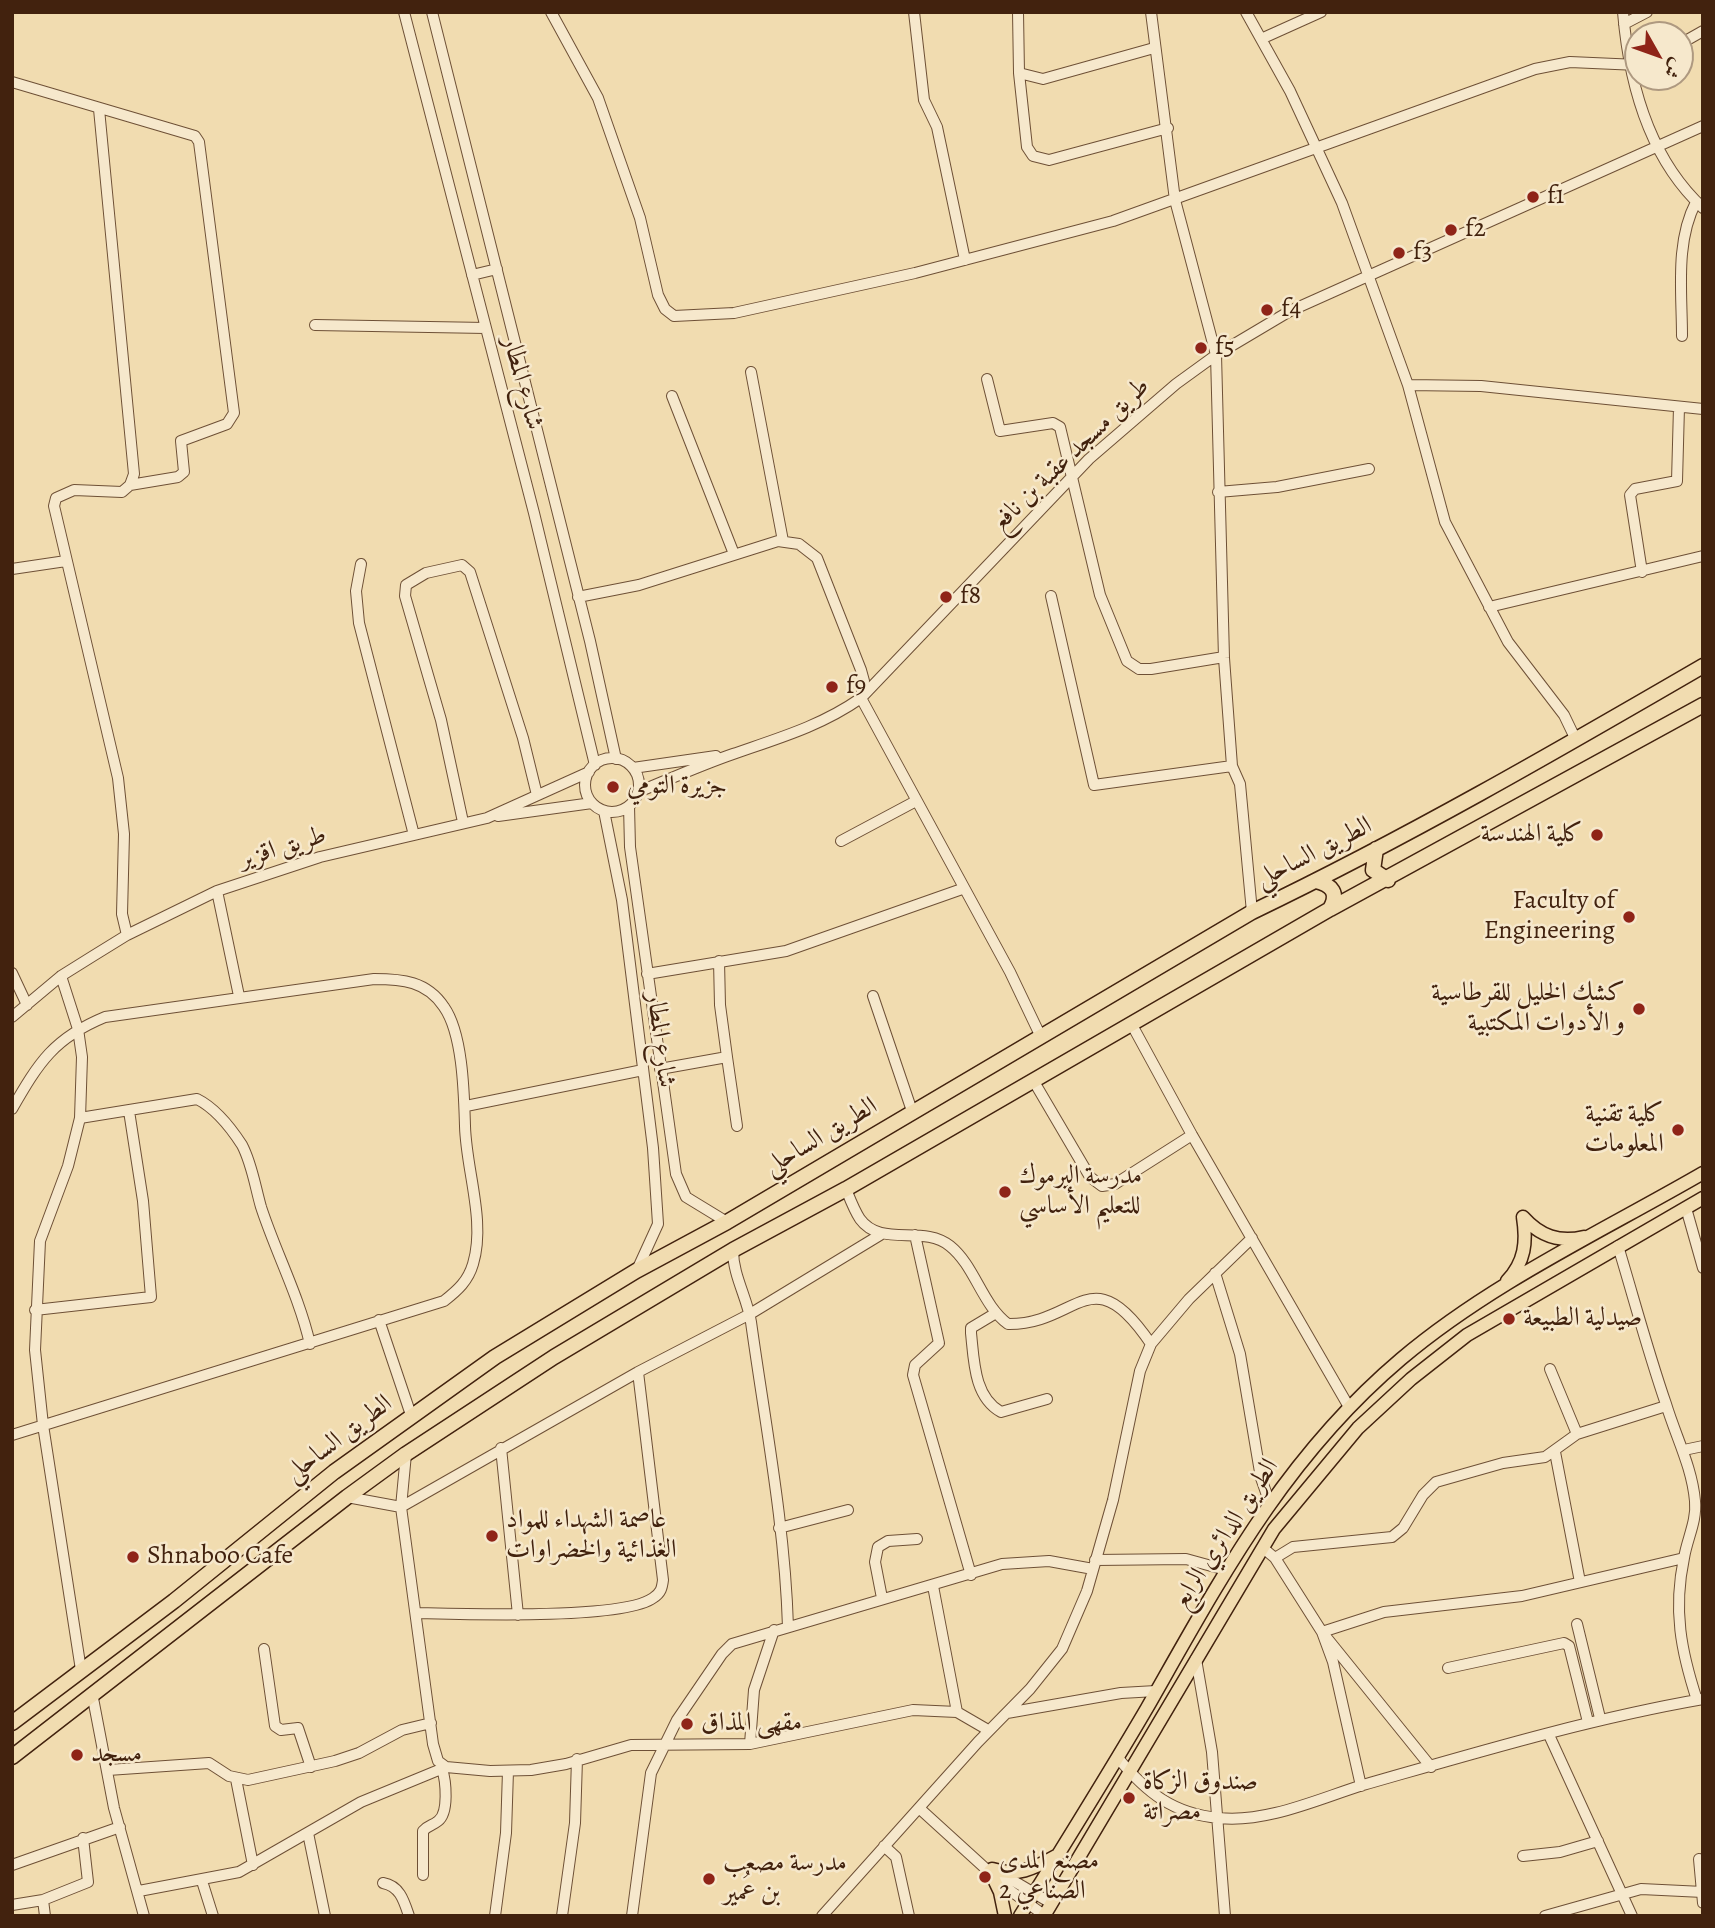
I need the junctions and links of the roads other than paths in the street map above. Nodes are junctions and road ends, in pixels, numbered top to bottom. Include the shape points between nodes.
1 (404, 12) edge
2 (432, 12) edge
3 (551, 12) edge
4 (914, 12) edge
5 (1018, 12) edge
6 (1150, 12) edge
7 (1245, 12) edge
8 (1321, 12) edge
9 (1623, 12) edge
10 (1647, 12) edge
11 (1630, 21) edge
12 (1624, 24) edge
13 (1261, 39) junction
14 (1154, 48) junction
15 (1624, 65) edge
16 (1018, 73) junction
17 (12, 82) edge
18 (1641, 91) edge
19 (99, 109) junction
20 (1703, 126) edge
21 (1168, 128) junction
22 (1656, 147) junction
23 (1318, 148) junction
24 (1175, 200) junction
25 (1699, 205) edge
26 (965, 260) junction
27 (497, 269) junction
28 (472, 275) junction
29 (1367, 275) junction
30 (315, 325) dead end
31 (486, 328) junction
32 (1682, 337) dead end
33 (1216, 355) junction
34 (751, 372) dead end
35 (987, 379) dead end
36 (1408, 384) junction
37 (672, 396) dead end
38 (1679, 407) junction
39 (1703, 410) edge
40 (1369, 469) dead end
41 (1071, 478) junction
42 (130, 485) junction
43 (1218, 492) junction
44 (783, 541) junction
45 (734, 554) junction
46 (1703, 556) edge
47 (65, 561) junction
48 (361, 564) dead end
49 (12, 569) edge
50 (1642, 572) junction
51 (1051, 596) dead end
52 (578, 597) junction
53 (1489, 607) junction
54 (1224, 657) junction
55 (1703, 666) edge
56 (861, 698) junction
57 (1703, 705) edge
58 (1576, 740) junction
59 (734, 754) junction
60 (616, 759) junction
61 (1232, 766) junction
62 (592, 768) junction
63 (633, 768) junction
64 (638, 792) junction
65 (537, 795) junction
66 (916, 801) junction
67 (592, 803) junction
68 (629, 806) junction
69 (604, 811) junction
70 (487, 818) junction
71 (463, 822) junction
72 (414, 835) junction
73 (841, 841) dead end
74 (1376, 849) junction
75 (1388, 880) junction
76 (1316, 881) junction
77 (962, 888) junction
78 (217, 891) junction
79 (1330, 909) junction
80 (1252, 912) junction
81 (127, 935) junction
82 (719, 961) junction
83 (647, 974) junction
84 (12, 975) edge
85 (61, 976) junction
86 (239, 996) junction
87 (873, 996) dead end
88 (27, 1005) junction
89 (12, 1017) edge
90 (1132, 1025) junction
91 (78, 1028) junction
92 (1041, 1037) junction
93 (727, 1058) junction
94 (660, 1069) junction
95 (643, 1070) junction
96 (1033, 1080) junction
97 (466, 1107) junction
98 (12, 1109) edge
99 (129, 1111) junction
100 (912, 1111) junction
101 (80, 1118) junction
102 (737, 1126) dead end
103 (1192, 1135) junction
104 (673, 1145) junction
105 (653, 1148) junction
106 (1703, 1173) edge
107 (846, 1189) junction
108 (1703, 1198) edge
109 (1686, 1208) junction
110 (727, 1222) junction
111 (1594, 1234) junction
112 (880, 1235) junction
113 (915, 1235) junction
114 (1252, 1238) junction
115 (1618, 1246) junction
116 (733, 1250) junction
117 (1703, 1268) edge
118 (636, 1271) junction
119 (1215, 1273) junction
120 (1500, 1289) junction
121 (35, 1310) junction
122 (996, 1313) junction
123 (750, 1314) junction
124 (379, 1320) junction
125 (310, 1344) junction
126 (1151, 1344) junction
127 (1550, 1369) dead end
128 (638, 1372) junction
129 (1047, 1399) dead end
130 (1666, 1406) junction
131 (1349, 1407) junction
132 (411, 1415) junction
133 (43, 1425) junction
134 (1577, 1434) junction
135 (12, 1435) edge
136 (1703, 1446) edge
137 (501, 1448) junction
138 (1684, 1450) junction
139 (1555, 1452) junction
140 (406, 1454) junction
141 (347, 1497) junction
142 (1269, 1501) junction
143 (401, 1507) junction
144 (848, 1510) dead end
145 (779, 1528) junction
146 (1698, 1528) edge
147 (918, 1539) dead end
148 (1263, 1548) junction
149 (1275, 1558) junction
150 (1684, 1558) junction
151 (1094, 1565) junction
152 (1226, 1570) junction
153 (971, 1575) junction
154 (1580, 1582) junction
155 (933, 1586) junction
156 (882, 1598) junction
157 (417, 1613) junction
158 (518, 1615) junction
159 (1577, 1624) dead end
160 (788, 1627) junction
161 (774, 1630) junction
162 (1322, 1632) junction
163 (264, 1649) dead end
164 (1196, 1656) junction
165 (1448, 1668) dead end
166 (81, 1670) junction
167 (1156, 1691) junction
168 (92, 1693) junction
169 (1700, 1699) edge
170 (957, 1712) junction
171 (1007, 1713) junction
172 (1600, 1718) junction
173 (1588, 1721) junction
174 (12, 1723) edge
175 (431, 1723) junction
176 (988, 1730) junction
177 (1549, 1735) junction
178 (665, 1743) junction
179 (750, 1744) junction
180 (12, 1757) edge
181 (1118, 1758) junction
182 (577, 1759) junction
183 (311, 1767) junction
184 (1431, 1767) junction
185 (444, 1768) junction
186 (108, 1769) junction
187 (508, 1771) junction
188 (1130, 1773) junction
189 (236, 1779) junction
190 (1361, 1786) junction
191 (919, 1808) junction
192 (1217, 1818) junction
193 (120, 1828) junction
194 (308, 1833) junction
195 (83, 1838) junction
196 (1598, 1841) junction
197 (884, 1846) junction
198 (1056, 1856) junction
199 (1523, 1856) dead end
200 (1699, 1859) dead end
201 (12, 1865) edge
202 (253, 1865) junction
203 (989, 1868) junction
204 (423, 1875) dead end
205 (202, 1881) junction
206 (383, 1883) dead end
207 (139, 1891) junction
208 (1034, 1892) junction
209 (1624, 1895) junction
210 (1702, 1896) edge
211 (43, 1900) junction
212 (12, 1905) edge
213 (1024, 1910) edge
214 (1046, 1911) edge
215 (44, 1916) edge
216 (144, 1916) edge
217 (213, 1916) edge
218 (326, 1916) edge
219 (408, 1916) edge
220 (495, 1916) edge
221 (562, 1916) edge
222 (632, 1916) edge
223 (822, 1916) edge
224 (909, 1916) edge
225 (1005, 1916) edge
226 (1225, 1916) edge
227 (1545, 1916) edge
228 (1632, 1916) edge

1 - 28 street, شارع المطار
2 - 27 street, شارع المطار
3 - 26 street via 598,98 640,218 658,295 669,313 692,318 725,315
4 - 26 street via 924,100 937,127
5 - 16 street
6 - 14 street
7 - 13 street
8 - 13 street
9 - 12 street
10 - 11 street
13 - 23 street
14 - 16 street via 1043,79
14 - 21 street
15 - 23 street via 1570,62 1535,69
16 - 21 street via 1027,147 1039,160
17 - 19 street
18 - 22 street
19 - 42 street via 135,466
19 - 42 street via 195,136 199,142 234,413 227,424 181,441 184,472 178,477
20 - 22 street, طريق مسجد عقبة بن نافع
21 - 24 street
22 - 25 street
22 - 29 street, طريق مسجد عقبة بن نافع
23 - 24 street
23 - 29 street
24 - 26 street
24 - 33 street
25 - 32 street via 1687,219 1683,242
27 - 28 street
27 - 52 street, شارع المطار
28 - 31 street, شارع المطار
29 - 33 street, طريق مسجد عقبة بن نافع via 1290,311
29 - 36 street
30 - 31 street
31 - 62 street, شارع المطار
33 - 41 street, طريق مسجد عقبة بن نافع via 1136,416
33 - 43 street
34 - 44 street
35 - 41 street via 1000,431 1058,424
36 - 38 street via 1481,386
36 - 53 street via 1445,522
37 - 45 street
38 - 39 street
38 - 50 street via 1677,481 1635,489 1630,495
40 - 43 street via 1288,486
41 - 54 street via 1100,596 1127,661 1139,669 1151,669
41 - 56 street, طريق مسجد عقبة بن نافع
42 - 47 street via 115,493 74,491 56,498
43 - 54 street
44 - 45 street
44 - 56 street via 799,544 822,566 861,670
45 - 52 street via 698,568
46 - 50 street
47 - 49 street
47 - 81 street via 118,778 124,834 122,914
48 - 72 street via 356,591 359,624
50 - 53 street
51 - 61 street via 1094,785
52 - 60 street, شارع المطار
53 - 58 street via 1508,642 1564,715
54 - 61 street
55 - 58 highway, الطريق الساحلي
56 - 59 street, طريق مسجد عقبة بن نافع via 811,727
56 - 66 street
57 - 75 highway, الطريق الساحلي
58 - 74 highway, الطريق الساحلي
59 - 63 street, طريق مسجد عقبة بن نافع
59 - 64 street, طريق مسجد عقبة بن نافع
60 - 62 street
60 - 63 street
61 - 80 street via 1240,784
62 - 65 street, طريق اقزير
62 - 67 street via 586,789
63 - 64 street
64 - 68 street
65 - 70 street, طريق اقزير
65 - 71 street via 467,566 426,573 406,585 405,597 441,720
66 - 73 street
66 - 77 street
67 - 69 street
67 - 70 street
68 - 69 street via 617,812
68 - 83 street, شارع المطار
69 - 95 street, شارع المطار via 622,900
70 - 71 street, طريق اقزير
71 - 72 street, طريق اقزير
72 - 78 street, طريق اقزير via 278,868
74 - 75 highway via 1373,870
74 - 76 highway, الطريق الساحلي
75 - 79 highway, الطريق الساحلي
76 - 79 highway via 1333,889
76 - 80 highway, الطريق الساحلي
77 - 82 street via 786,951
77 - 92 street
78 - 81 street, طريق اقزير
78 - 86 street
79 - 90 highway, الطريق الساحلي
80 - 92 highway, الطريق الساحلي
81 - 85 street, طريق اقزير
82 - 83 street
82 - 93 street
83 - 94 street, شارع المطار
84 - 88 street
85 - 88 street, طريق اقزير
85 - 91 street
86 - 91 street via 105,1017
86 - 97 street via 374,979 415,982 431,991 445,1008
87 - 100 street
88 - 89 street, طريق اقزير
90 - 96 highway, الطريق الساحلي
90 - 103 street
91 - 98 street via 51,1049
91 - 101 street
92 - 100 highway, الطريق الساحلي
93 - 94 street
93 - 102 street
94 - 104 street, شارع المطار
95 - 97 street
95 - 105 street, شارع المطار
96 - 103 street via 1090,1177 1102,1186 1115,1184
96 - 107 highway, الطريق الساحلي
97 - 124 street via 477,1245 468,1278 444,1301
99 - 101 street
99 - 121 street via 151,1297
99 - 125 street via 197,1099 228,1126 247,1155
100 - 110 highway, الطريق الساحلي
101 - 121 street via 40,1241
103 - 114 street
104 - 105 street
104 - 110 street, شارع المطار via 676,1174 686,1197
105 - 118 street, شارع المطار via 658,1224
106 - 111 main road, الطريق الدائري الرابع
107 - 112 street via 860,1218
107 - 116 highway, الطريق الساحلي
108 - 109 main road, الطريق الدائري الرابع
109 - 115 main road, الطريق الدائري الرابع
109 - 117 street
110 - 118 highway, الطريق الساحلي
111 - 120 main road, الطريق الدائري الرابع
111 - 120 main road via 1574,1239 1549,1237 1523,1217 1526,1245 1522,1261
112 - 113 street
112 - 123 street
113 - 122 street via 950,1246
113 - 153 street via 939,1343 915,1366 913,1375
114 - 119 street
114 - 131 street
115 - 130 street
115 - 148 main road, الطريق الدائري الرابع via 1475,1330 1411,1379 1335,1454
116 - 123 street via 733,1267
116 - 140 highway, الطريق الساحلي via 554,1357
118 - 132 highway, الطريق الساحلي via 495,1357
119 - 126 street
119 - 142 street via 1240,1354
120 - 131 main road, الطريق الدائري الرابع via 1430,1336
121 - 133 street
122 - 126 street via 1008,1324 1018,1324 1088,1300 1112,1301 1133,1318
122 - 129 street via 971,1328 980,1388 987,1402 1001,1412
123 - 128 street
123 - 145 street
124 - 125 street
124 - 132 street
125 - 133 street
126 - 151 street via 1140,1371
127 - 134 street
128 - 137 street
128 - 158 street via 662,1590 640,1604
130 - 134 street
130 - 138 street
131 - 142 main road, الطريق الدائري الرابع
132 - 166 highway, الطريق الساحلي
133 - 135 street
133 - 166 street
134 - 139 street
136 - 138 street
137 - 143 street
137 - 158 street
138 - 146 street
139 - 149 street via 1436,1482 1392,1537 1293,1547
139 - 154 street
140 - 141 highway, الطريق الساحلي
140 - 143 street
141 - 143 street
141 - 168 highway, الطريق الساحلي
142 - 152 main road, الطريق الدائري الرابع
143 - 157 street
144 - 145 street
145 - 160 street
146 - 150 street
147 - 156 street via 888,1541 878,1547 875,1562
148 - 149 street
148 - 164 main road, الطريق الدائري الرابع
149 - 162 street
150 - 154 street
150 - 169 street via 1680,1639
151 - 152 street via 1186,1559
151 - 153 street via 1023,1561
151 - 171 street via 1062,1649
152 - 167 main road, الطريق الدائري الرابع
153 - 155 street
154 - 162 street via 1494,1600 1384,1612
155 - 156 street
155 - 170 street
156 - 160 street
157 - 158 street
157 - 175 street
159 - 172 street
160 - 161 street
161 - 178 street via 732,1644 722,1654
161 - 179 street via 752,1698
162 - 184 street
162 - 190 street
163 - 183 street via 275,1726 298,1728
164 - 188 main road, الطريق الدائري الرابع
164 - 192 street via 1212,1752
165 - 173 street via 1564,1643 1569,1646
166 - 174 highway, الطريق الساحلي
167 - 171 street
167 - 181 main road, الطريق الدائري الرابع
168 - 180 highway, الطريق الساحلي
168 - 186 street
169 - 172 street
170 - 176 street
170 - 179 street via 913,1710
171 - 176 street
172 - 173 street
173 - 177 street
175 - 183 street
175 - 185 street via 438,1760
176 - 191 street
177 - 184 street
177 - 196 street
178 - 179 street
178 - 182 street via 631,1745
178 - 222 street via 652,1773
181 - 188 street
181 - 198 main road, الطريق الدائري الرابع
182 - 187 street
182 - 221 street via 575,1823
183 - 189 street
184 - 190 street
185 - 187 street
185 - 194 street via 361,1802
185 - 204 street via 443,1812 440,1820 423,1831
186 - 189 street via 209,1763
186 - 193 street
187 - 220 street via 506,1833
188 - 192 street via 1147,1792 1167,1803
188 - 214 main road, الطريق الدائري الرابع
189 - 202 street
190 - 192 street via 1278,1811
191 - 197 street
191 - 203 street
192 - 226 street
193 - 195 street
193 - 207 street
194 - 202 street
194 - 218 street
195 - 201 street
195 - 211 street via 89,1882
196 - 199 street
196 - 209 street
197 - 223 street
197 - 224 street via 896,1857
198 - 203 main road via 1012,1874
198 - 208 main road, الطريق الدائري الرابع
200 - 210 street
202 - 205 street
203 - 208 street
203 - 213 street
203 - 225 main road
205 - 207 street
205 - 217 street
206 - 219 street via 401,1894
207 - 216 street
208 - 213 main road, الطريق الدائري الرابع
208 - 214 street
209 - 210 street via 1657,1888
209 - 227 street
209 - 228 street
211 - 212 street
211 - 215 street
213 - 214 street

